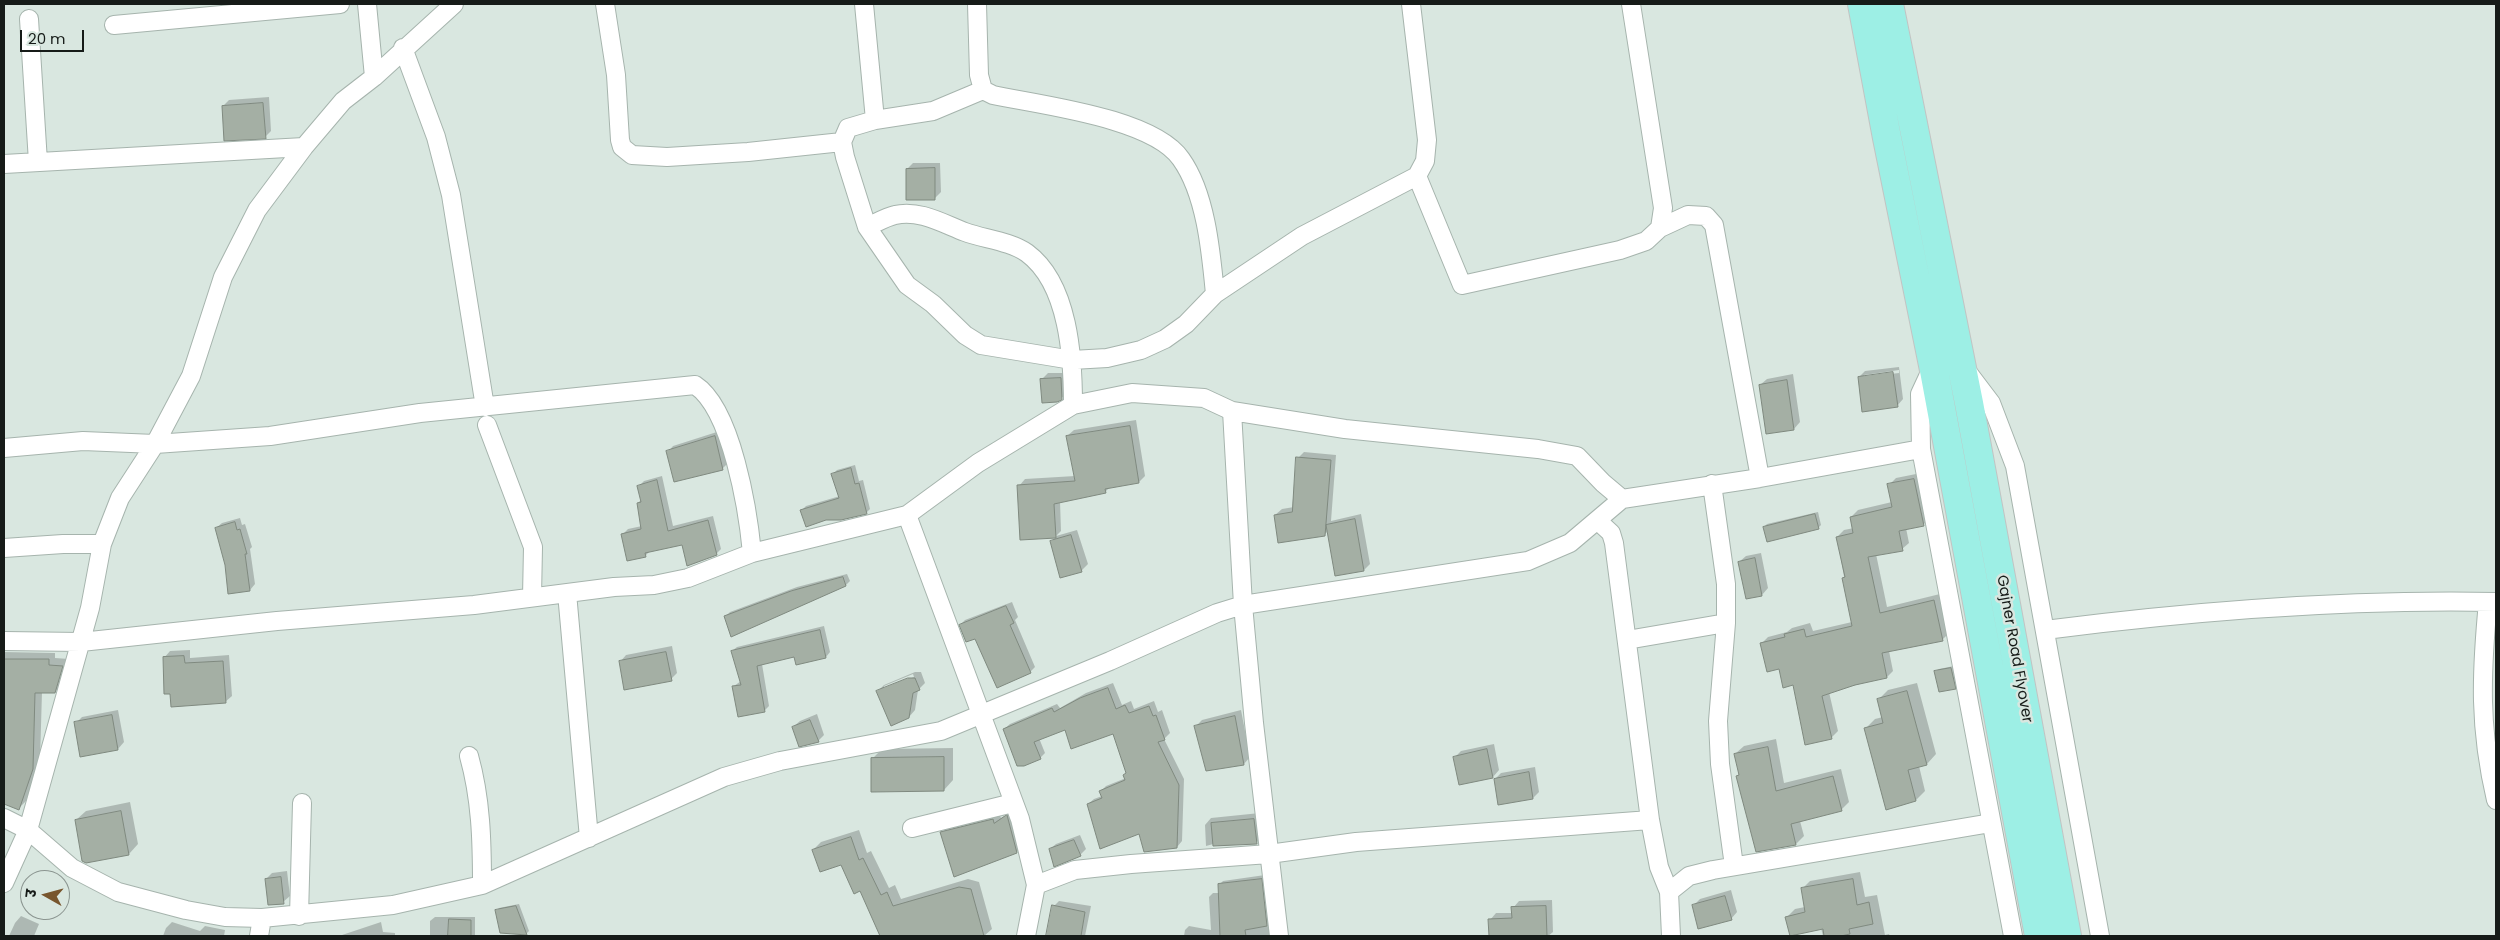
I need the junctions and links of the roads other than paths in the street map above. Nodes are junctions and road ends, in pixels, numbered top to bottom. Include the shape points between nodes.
1 (340, 4) edge
2 (367, 4) edge
3 (454, 4) edge
4 (605, 4) edge
5 (864, 4) edge
6 (977, 4) edge
7 (1411, 4) edge
8 (1631, 4) edge
9 (1862, 4) edge
10 (1889, 4) edge
11 (29, 19) dead end
12 (114, 25) dead end
13 (404, 48) junction
14 (374, 77) junction
15 (983, 90) junction
16 (874, 120) junction
17 (842, 142) junction
18 (304, 147) junction
19 (38, 162) junction
20 (4, 164) edge
21 (1417, 176) junction
22 (867, 227) junction
23 (1660, 228) junction
24 (1215, 294) junction
25 (1072, 360) junction
26 (1960, 361) junction
27 (1933, 365) junction
28 (1073, 405) junction
29 (485, 407) junction
30 (1232, 411) junction
31 (487, 426) dead end
32 (155, 444) junction
33 (4, 448) edge
34 (1921, 449) junction
35 (1760, 478) junction
36 (1712, 484) junction
37 (1622, 499) junction
38 (907, 515) junction
39 (1598, 521) junction
40 (102, 544) junction
41 (4, 548) edge
42 (752, 553) junction
43 (567, 593) junction
44 (532, 598) junction
45 (2492, 602) edge
46 (1243, 605) junction
47 (1726, 623) junction
48 (2045, 630) junction
49 (4, 640) edge
50 (1628, 640) junction
51 (81, 642) junction
52 (980, 713) junction
53 (469, 756) dead end
54 (2496, 800) edge
55 (302, 803) dead end
56 (1013, 803) junction
57 (4, 818) edge
58 (1650, 820) junction
59 (1992, 823) junction
60 (912, 828) dead end
61 (28, 830) junction
62 (589, 838) junction
63 (1269, 854) junction
64 (1734, 866) junction
65 (4, 883) edge
66 (482, 885) junction
67 (1036, 885) junction
68 (1669, 892) junction
69 (300, 916) junction
70 (262, 918) junction
71 (259, 936) edge
72 (1026, 936) edge
73 (1280, 936) edge
74 (1670, 936) edge
75 (2013, 936) edge
76 (2039, 936) edge
77 (2066, 936) edge
78 (2100, 936) edge

1 - 12 street
2 - 14 street
3 - 13 street
4 - 17 street via 616,75 620,140 626,152 644,156 692,157
5 - 16 street
6 - 15 street via 979,75
7 - 21 street via 1427,140 1425,161
8 - 23 street via 1663,208
9 - 27 main road, Gajner Road Flyover
10 - 26 main road, Gajner Road Flyover
11 - 19 street
13 - 14 street
13 - 29 street via 436,137 451,195
14 - 18 street via 343,102
15 - 16 street via 933,111
15 - 24 street via 993,96 1111,119 1153,135 1180,158 1203,213
16 - 17 street via 848,128
17 - 22 street
18 - 19 street
18 - 32 street via 257,210 223,277 191,376
19 - 20 street
21 - 23 street via 1462,285 1620,250 1646,240
21 - 24 street via 1302,236
22 - 25 street via 907,285 933,304 965,335 981,345
22 - 25 street via 896,215 925,217 1026,252 1040,266 1057,293
23 - 35 street via 1688,215 1706,216 1714,225
24 - 25 street via 1186,324 1165,339 1140,350 1107,358
25 - 28 street
26 - 48 street via 1990,403 2015,466
26 - 77 main road, Gajner Road Flyover
27 - 34 street via 1920,394
27 - 76 main road, Gajner Road Flyover
28 - 30 street via 1132,393 1169,394 1204,398
28 - 38 street via 978,463
29 - 32 street via 270,436
29 - 42 street via 695,385 706,392 729,439 745,497
30 - 37 street via 1345,429 1577,456
30 - 46 street
31 - 44 street via 533,547
32 - 33 street via 83,441
32 - 40 street via 120,498
34 - 35 street
34 - 59 street
35 - 36 street
36 - 37 street
36 - 47 street via 1723,549
37 - 39 street
38 - 42 street
38 - 52 street
39 - 46 street via 1570,543 1528,561
39 - 50 street via 1611,533 1614,543
40 - 41 street
40 - 51 street
42 - 43 street via 688,578 654,585
43 - 44 street
43 - 62 street
44 - 51 street
45 - 48 street via 2224,611
45 - 54 street via 2481,684 2483,726
46 - 52 street
46 - 63 street
47 - 50 street
47 - 64 street via 1718,721 1720,764
48 - 78 street
49 - 51 street
50 - 58 street
51 - 61 street
52 - 56 street
52 - 62 street via 941,731 780,761 724,777
53 - 66 street via 479,804
55 - 69 street
56 - 60 street
56 - 67 street
57 - 61 street
58 - 63 street via 1356,842
58 - 68 street via 1659,867
59 - 64 street
59 - 75 street
61 - 65 street
61 - 70 street via 72,868 118,892 186,910 225,917
62 - 66 street
63 - 67 street via 1074,870
63 - 73 street
64 - 68 street via 1689,876
66 - 69 street via 393,905
67 - 72 street
68 - 74 street
69 - 70 street
70 - 71 street

